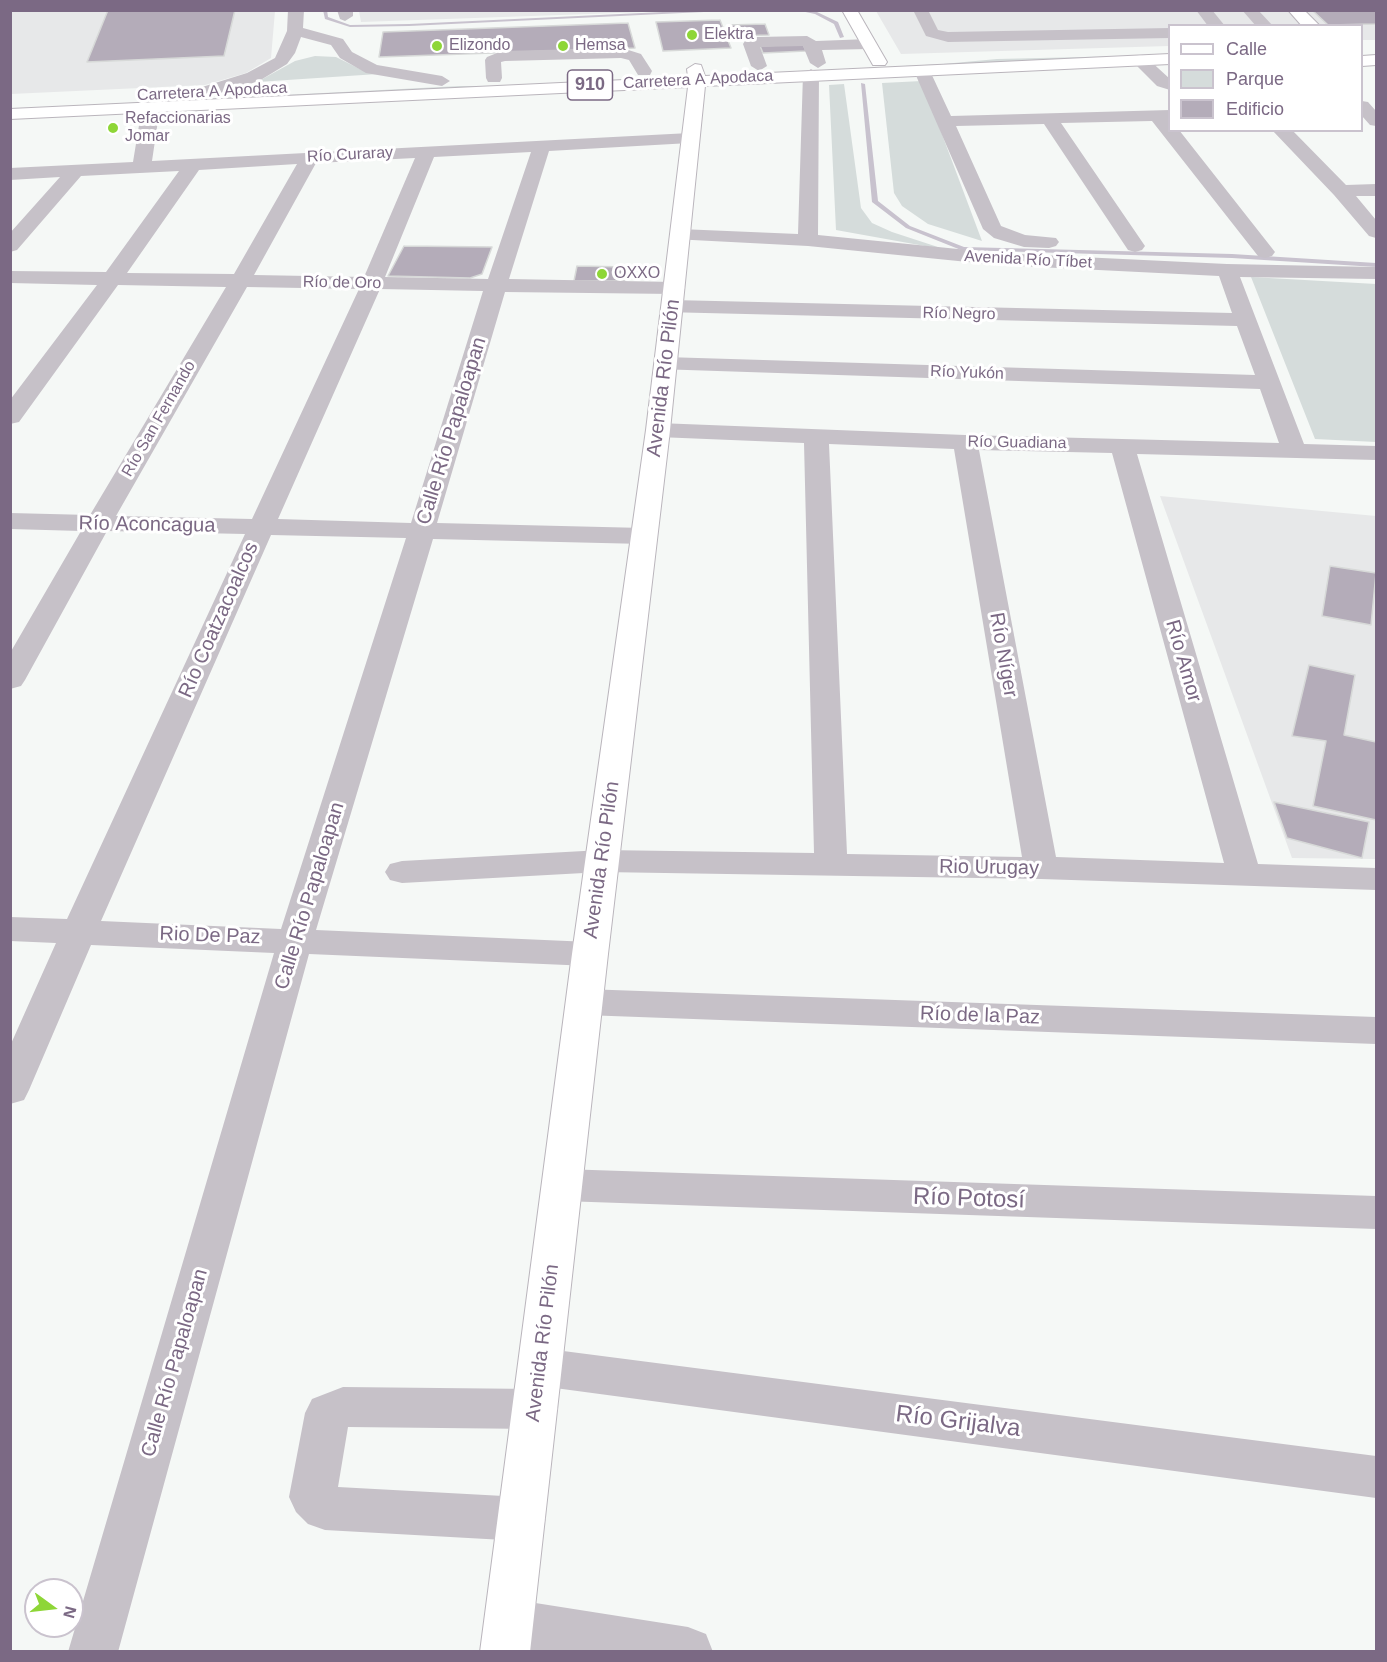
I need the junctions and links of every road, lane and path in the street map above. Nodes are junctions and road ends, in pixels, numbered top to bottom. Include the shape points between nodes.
1 (296, 10) edge
2 (920, 10) edge
3 (1203, 10) edge
4 (1249, 10) edge
5 (1295, 10) edge
6 (851, 11) edge
7 (1092, 18) dead end
8 (1215, 24) edge
9 (1263, 24) edge
10 (1310, 24) edge
11 (295, 31) junction
12 (1168, 33) edge
13 (1107, 34) junction
14 (1041, 43) junction
15 (812, 46) junction
16 (1167, 50) edge
17 (874, 53) junction
18 (949, 53) dead end
19 (894, 54) dead end
20 (1005, 61) junction
21 (1143, 63) junction
22 (1168, 65) edge
23 (759, 66) junction
24 (814, 69) junction
25 (928, 70) junction
26 (644, 71) junction
27 (696, 74) junction
28 (494, 78) junction
29 (442, 81) junction
30 (1168, 83) edge
31 (205, 92) junction
32 (10, 102) edge
33 (1367, 107) edge
34 (150, 110) junction
35 (10, 114) edge
36 (1163, 115) edge
37 (1049, 118) junction
38 (10, 119) edge
39 (946, 121) junction
40 (1377, 121) edge
41 (1176, 132) edge
42 (1283, 132) edge
43 (690, 138) junction
44 (542, 145) junction
45 (427, 151) junction
46 (310, 158) junction
47 (193, 164) junction
48 (142, 166) junction
49 (76, 171) junction
50 (10, 174) edge
51 (1377, 190) edge
52 (1341, 191) junction
53 (1377, 232) edge
54 (680, 235) junction
55 (808, 240) junction
56 (10, 246) edge
57 (1135, 246) junction
58 (1159, 247) dead end
59 (1265, 252) junction
60 (1377, 255) edge
61 (1228, 260) junction
62 (1377, 273) edge
63 (10, 277) edge
64 (112, 279) junction
65 (241, 281) junction
66 (372, 283) junction
67 (496, 285) junction
68 (673, 297) junction
69 (1245, 320) junction
70 (665, 364) junction
71 (1269, 382) junction
72 (10, 417) edge
73 (658, 430) junction
74 (816, 437) junction
75 (965, 442) junction
76 (1122, 445) junction
77 (1294, 449) junction
78 (1377, 453) edge
79 (10, 521) edge
80 (98, 524) junction
81 (260, 528) junction
82 (422, 531) junction
83 (644, 536) junction
84 (10, 680) edge
85 (602, 861) junction
86 (831, 865) junction
87 (1041, 868) junction
88 (402, 872) dead end
89 (1245, 876) junction
90 (1377, 879) edge
91 (10, 929) edge
92 (79, 931) junction
93 (295, 940) junction
94 (590, 954) junction
95 (584, 1002) junction
96 (1377, 1030) edge
97 (10, 1090) edge
98 (562, 1185) junction
99 (1377, 1213) edge
100 (538, 1388) junction
101 (1377, 1477) edge
102 (522, 1519) junction
103 (508, 1637) edge
104 (93, 1652) edge
105 (688, 1652) edge

1 - 11 street
2 - 14 street via 932,33 940,36
3 - 8 street
4 - 9 street
5 - 10 main road
6 - 17 main road
7 - 13 street
11 - 29 street via 337,42 346,55 372,69
11 - 31 street via 287,53 269,70
12 - 13 street
13 - 14 street
13 - 16 street
14 - 16 main road
14 - 20 main road
15 - 17 street
15 - 23 street via 803,41 753,43
15 - 24 street
16 - 17 main road, Carretera A Apodaca / 910
16 - 21 main road, Carretera A Apodaca / 910
17 - 19 main road
17 - 24 main road, Carretera A Apodaca / 910
18 - 20 main road
20 - 21 main road, Carretera A Apodaca / 910
20 - 25 main road, Carretera A Apodaca / 910
21 - 22 main road
21 - 30 street
23 - 24 main road, Carretera A Apodaca / 910
23 - 27 main road, Carretera A Apodaca / 910
24 - 25 main road, Carretera A Apodaca / 910
24 - 27 main road, Carretera A Apodaca / 910
24 - 55 street
25 - 39 street
26 - 27 main road, Carretera A Apodaca / 910
26 - 28 main road, Carretera A Apodaca / 910
26 - 28 street via 635,57 622,53 502,56 493,60
27 - 34 main road, Carretera A Apodaca / 910
27 - 43 main road, Avenida Río Pilón
28 - 29 main road, Carretera A Apodaca / 910
29 - 31 main road, Carretera A Apodaca / 910
31 - 32 main road, Carretera A Apodaca / 910
33 - 40 street
34 - 35 main road, Carretera A Apodaca / 910
34 - 38 main road
34 - 48 street
36 - 37 street
37 - 39 street
37 - 57 street
39 - 57 street via 993,229 1000,234 1024,241
41 - 59 street
42 - 52 street
43 - 44 street, Río Curaray
43 - 54 main road, Avenida Río Pilón
44 - 45 street, Río Curaray
44 - 67 street, Calle Río Papaloapan
45 - 46 street, Río Curaray
45 - 66 street, Río Coatzacoalcos
46 - 47 street, Río Curaray
46 - 65 street, Río San Fernando
47 - 48 street, Río Curaray
47 - 64 street
48 - 49 street, Río Curaray
49 - 50 street, Río Curaray
49 - 56 street
51 - 52 street
52 - 53 street
54 - 55 street, Avenida Río Tíbet
54 - 68 main road, Avenida Río Pilón
55 - 61 street, Avenida Río Tíbet via 966,257
57 - 58 street
59 - 60 street
59 - 61 street
61 - 62 street, Avenida Río Tíbet
61 - 69 street
63 - 64 street, Río de Oro
64 - 65 street, Río de Oro
64 - 72 street
65 - 66 street, Río de Oro
65 - 80 street, Río San Fernando
66 - 67 street, Río de Oro
66 - 81 street, Río Coatzacoalcos
67 - 68 street, Río de Oro
67 - 82 street, Calle Río Papaloapan
68 - 69 street, Río Negro
68 - 70 main road, Avenida Río Pilón
69 - 71 street
70 - 71 street, Río Yukón
70 - 73 main road, Avenida Río Pilón
71 - 77 street
73 - 74 street, Río Guadiana
73 - 83 main road, Avenida Río Pilón
74 - 75 street, Río Guadiana
74 - 86 street
75 - 76 street, Río Guadiana
75 - 87 street, Río Níger
76 - 77 street, Río Guadiana
76 - 89 street, Río Amor
77 - 78 street, Río Guadiana
79 - 80 street, Río Aconcagua
80 - 81 street, Río Aconcagua
80 - 84 street, Río San Fernando
81 - 82 street, Río Aconcagua
81 - 92 street, Río Coatzacoalcos
82 - 83 street, Río Aconcagua
82 - 93 street, Calle Río Papaloapan
83 - 85 main road, Avenida Río Pilón
85 - 86 street, Rio Urugay
85 - 88 street, Rio Urugay
85 - 94 main road, Avenida Río Pilón
86 - 87 street, Rio Urugay
87 - 89 street, Rio Urugay
89 - 90 street, Rio Urugay
91 - 92 street, Rio De Paz
92 - 93 street, Rio De Paz
92 - 97 street, Río Coatzacoalcos
93 - 94 street, Rio De Paz
93 - 104 street, Calle Río Papaloapan
94 - 95 main road, Avenida Río Pilón
95 - 96 street, Río de la Paz
95 - 98 main road, Avenida Río Pilón
98 - 99 street, Río Potosí
98 - 100 main road, Avenida Río Pilón
100 - 101 street, Río Grijalva
100 - 102 main road, Avenida Río Pilón
100 - 102 street, Río Grijalva via 343,1407 328,1413 313,1497 325,1508
102 - 103 main road, Avenida Río Pilón
103 - 105 street

